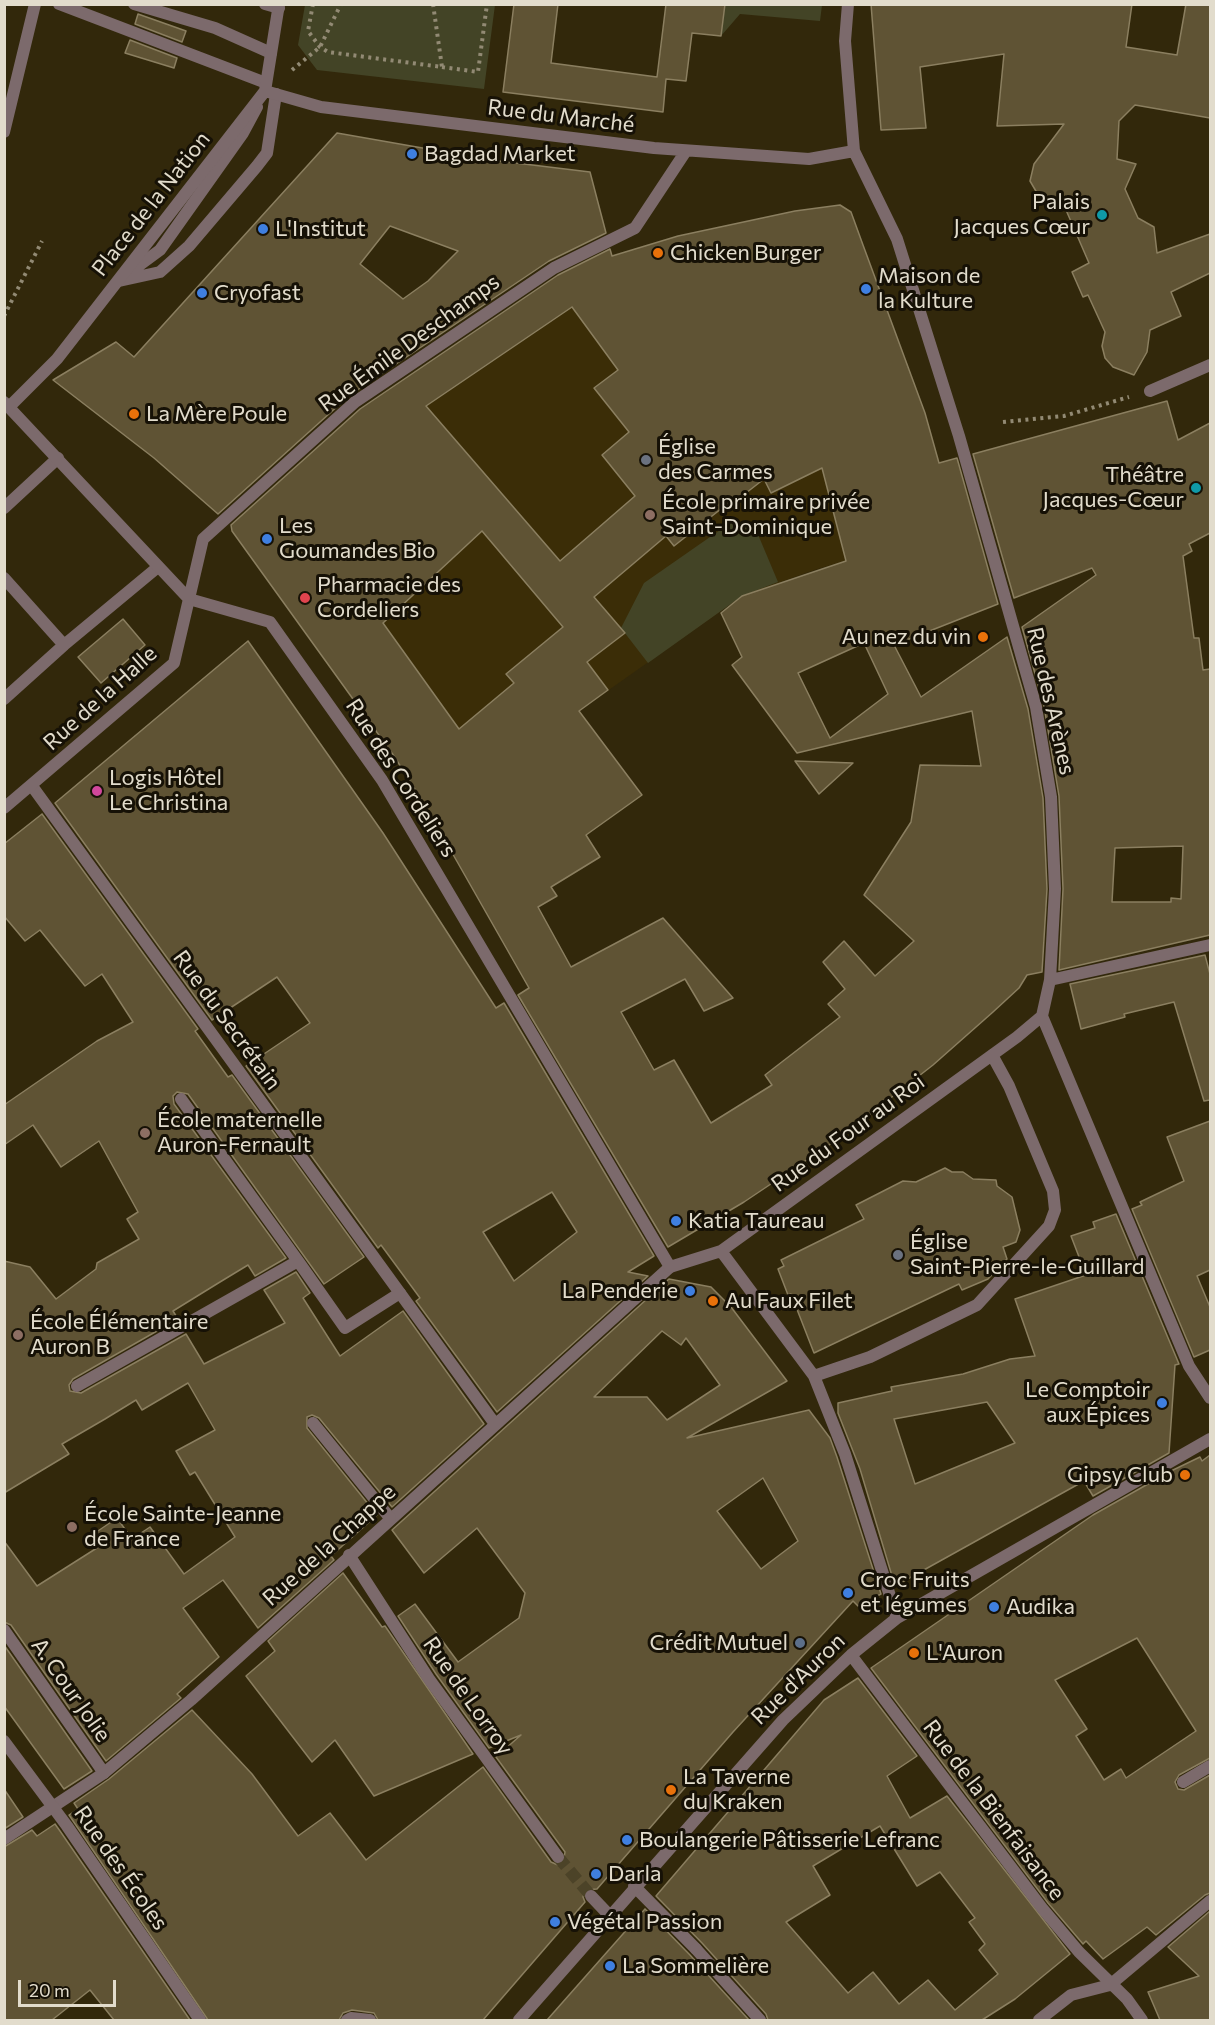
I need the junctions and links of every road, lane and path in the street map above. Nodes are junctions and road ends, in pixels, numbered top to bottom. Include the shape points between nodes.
1 (35, 4) edge
2 (59, 4) edge
3 (134, 4) edge
4 (265, 4) edge
5 (313, 4) edge
6 (341, 4) edge
7 (433, 4) edge
8 (487, 4) edge
9 (848, 4) edge
10 (279, 6) edge
11 (320, 47) junction
12 (271, 53) junction
13 (308, 57) dead end
14 (442, 67) junction
15 (269, 90) junction
16 (4, 132) edge
17 (686, 151) junction
18 (854, 151) junction
19 (42, 241) dead end
20 (119, 280) junction
21 (4, 316) edge
22 (1210, 365) edge
23 (1150, 391) joint
24 (7, 404) edge
25 (1003, 422) dead end
26 (58, 458) junction
27 (4, 508) edge
28 (158, 567) junction
29 (4, 578) edge
30 (189, 599) junction
31 (64, 645) junction
32 (4, 699) edge
33 (32, 786) junction
34 (4, 808) edge
35 (1210, 945) edge
36 (1050, 980) junction
37 (1042, 1016) junction
38 (992, 1055) junction
39 (181, 1099) dead end
40 (721, 1251) junction
41 (298, 1261) junction
42 (670, 1267) junction
43 (400, 1293) junction
44 (814, 1376) junction
45 (77, 1386) dead end
46 (1210, 1398) edge
47 (313, 1424) dead end
48 (495, 1424) junction
49 (1210, 1439) edge
50 (390, 1518) junction
51 (349, 1555) junction
52 (897, 1618) junction
53 (4, 1630) edge
54 (851, 1654) junction
55 (4, 1741) edge
56 (1210, 1766) edge
57 (104, 1773) junction
58 (1183, 1782) dead end
59 (54, 1808) junction
60 (4, 1839) edge
61 (558, 1857) tunnel mouth
62 (634, 1886) junction
63 (591, 1896) tunnel mouth
64 (1210, 1901) edge
65 (609, 1915) junction
66 (1110, 1985) junction
67 (200, 2020) edge
68 (347, 2020) edge
69 (370, 2020) edge
70 (519, 2020) edge
71 (760, 2020) edge
72 (1039, 2020) edge
73 (1142, 2020) edge

1 - 16 street
2 - 15 street, Rue du Marché
3 - 12 street via 215,28
4 - 10 street
5 - 11 path via 308,31
6 - 11 path
7 - 14 path
8 - 14 path via 478,72
9 - 18 street, Rue des Arènes via 845,41
10 - 12 street, Place de la Nation
11 - 13 path
11 - 14 path via 328,52
12 - 15 street, Place de la Nation
15 - 17 street, Rue du Marché via 344,110
15 - 20 street, Place de la Nation
15 - 20 street via 267,153 257,166 189,246 160,272
17 - 18 street, Rue du Marché via 809,159
17 - 30 street, Rue Émile Deschamps via 635,228 545,274 355,402 221,522 203,539
18 - 36 street, Rue des Arènes via 897,239 959,436 1036,707 1051,797 1055,889
19 - 21 path
20 - 24 street, Place de la Nation via 57,359
22 - 23 street
23 - 25 path via 1064,416
24 - 26 street
26 - 27 street
26 - 28 street
28 - 30 street
28 - 31 street
29 - 31 street
30 - 33 street, Rue de la Halle via 174,663
30 - 42 street, Rue des Cordeliers via 270,622 382,780
31 - 32 street
33 - 34 street, Rue de la Halle
33 - 43 street, Rue du Secrétain
35 - 36 street
36 - 37 street, Rue des Arènes
37 - 38 street, Rue du Four au Roi
37 - 46 street via 1189,1366
38 - 40 street, Rue du Four au Roi
38 - 44 street via 1053,1191 1055,1210 1049,1226 977,1305 870,1357
39 - 41 street
40 - 42 street, Rue du Four au Roi
40 - 44 street
41 - 43 street via 345,1328
41 - 45 street
42 - 48 street, Rue de la Chappe
43 - 48 street, Rue du Secrétain
44 - 52 street via 845,1454
47 - 50 street
48 - 50 street, Rue de la Chappe
49 - 52 street, Rue d'Auron
50 - 51 street, Rue de la Chappe
51 - 57 street, Rue de la Chappe via 191,1700
51 - 61 street, Rue de Lorroy via 429,1679
52 - 54 street, Rue d'Auron
53 - 57 street, A. Cour Jolie
54 - 62 street, Rue d'Auron via 783,1720
54 - 66 street, Rue de la Bienfaisance via 1020,1880
55 - 59 street, Rue des Écoles
56 - 58 street
57 - 59 street, Rue de la Chappe
59 - 60 street, Rue de la Chappe
59 - 67 street, Rue des Écoles
62 - 65 street, Rue d'Auron
62 - 71 street
63 - 65 street
64 - 66 street
65 - 70 street, Rue d'Auron
66 - 72 street via 1071,1995
66 - 73 street, Rue de la Bienfaisance via 1127,1999
68 - 69 street

